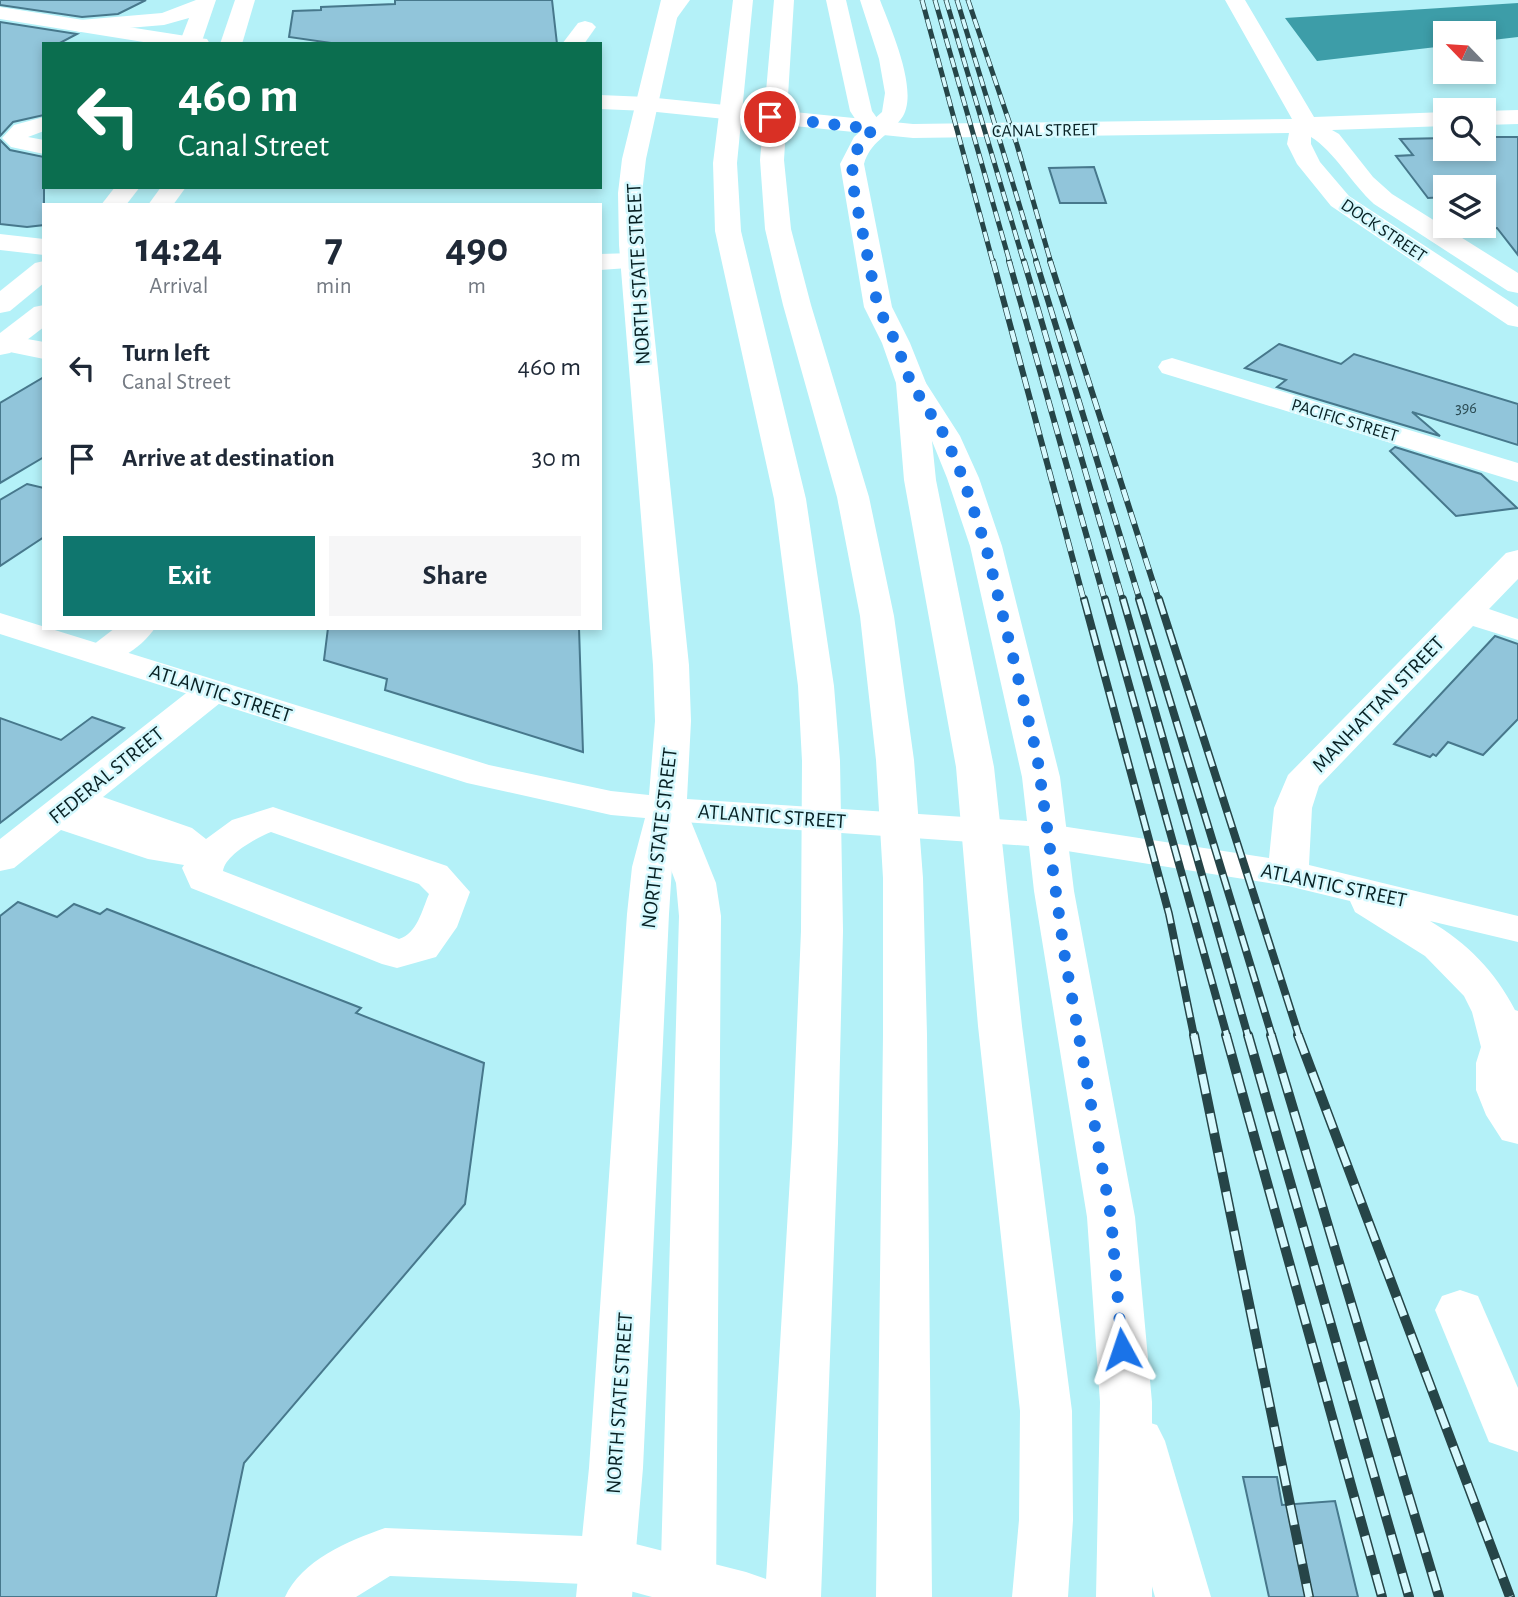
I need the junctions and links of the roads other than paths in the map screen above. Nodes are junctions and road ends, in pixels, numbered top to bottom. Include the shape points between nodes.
1 (245, 0) edge
2 (680, 0) edge
3 (743, 0) edge
4 (784, 0) edge
5 (836, 0) edge
6 (870, 0) edge
7 (1235, 0) edge
8 (206, 3) edge
9 (669, 9) edge
10 (0, 13) edge
11 (80, 26) junction
12 (184, 42) edge
13 (190, 42) edge
14 (232, 42) edge
15 (602, 92) edge
16 (602, 102) edge
17 (647, 104) junction
18 (1518, 117) edge
19 (1496, 118) edge
20 (1433, 120) edge
21 (42, 124) edge
22 (1307, 125) junction
23 (873, 129) junction
24 (7, 135) edge
25 (42, 147) edge
26 (126, 189) edge
27 (172, 189) edge
28 (115, 203) edge
29 (162, 203) edge
30 (0, 242) edge
31 (42, 247) edge
32 (633, 261) junction
33 (602, 262) edge
34 (0, 263) edge
35 (42, 269) edge
36 (42, 271) edge
37 (1514, 281) edge
38 (1468, 286) junction
39 (0, 305) edge
40 (42, 315) edge
41 (1518, 319) edge
42 (3, 345) edge
43 (42, 351) edge
44 (1171, 367) dead end
45 (911, 383) junction
46 (1518, 473) edge
47 (1518, 560) edge
48 (1467, 613) junction
49 (0, 623) edge
50 (135, 630) edge
51 (1518, 630) edge
52 (101, 655) junction
53 (212, 691) junction
54 (65, 808) junction
55 (667, 809) junction
56 (1048, 836) junction
57 (206, 855) junction
58 (0, 859) edge
59 (1288, 873) junction
60 (1334, 883) junction
61 (1518, 929) edge
62 (1510, 1032) edge
63 (1518, 1128) edge
64 (1461, 1310) dead end
65 (1126, 1402) junction
66 (1515, 1437) edge
67 (606, 1579) edge
68 (904, 1580) edge
69 (313, 1597) edge
70 (688, 1597) edge
71 (746, 1597) edge
72 (793, 1597) edge
73 (1040, 1597) edge
74 (1124, 1597) edge
75 (1183, 1597) edge

1 - 14 main road
2 - 9 main road
3 - 72 main road via 730,114 725,197 728,231 790,499 816,686 821,761 823,873 815,1143
4 - 68 main road via 775,118 778,229 853,497 877,616 895,760 903,878 905,1035
5 - 23 main road via 861,111
6 - 23 main road via 898,99 895,113
7 - 22 main road
8 - 11 main road via 164,19
8 - 13 main road
9 - 17 main road, NORTH STATE STREET
10 - 11 main road
11 - 12 main road
15 - 17 main road
16 - 17 main road
17 - 23 main road, CANAL STREET
17 - 32 main road, NORTH STATE STREET via 630,193
18 - 19 main road
20 - 22 main road, CANAL STREET
21 - 24 main road
22 - 23 main road, CANAL STREET
22 - 37 main road, DOCK STREET via 1331,139 1377,194
22 - 38 main road, DOCK STREET via 1299,145 1330,191
23 - 45 main road via 853,157 854,191 878,307
24 - 25 main road
26 - 28 main road
27 - 29 main road
30 - 31 main road
32 - 33 main road
32 - 55 main road, NORTH STATE STREET via 672,674
34 - 35 main road
36 - 39 main road
37 - 38 main road
38 - 41 main road, DOCK STREET
40 - 42 main road
42 - 43 main road
44 - 46 main road, PACIFIC STREET
45 - 56 main road via 945,436 986,547 1037,755
45 - 73 main road via 920,480 975,767 1045,1411 1046,1520
47 - 48 main road, MANHATTAN STREET
48 - 51 main road
48 - 59 main road, MANHATTAN STREET via 1301,783 1293,808
49 - 52 main road, ATLANTIC STREET
50 - 52 main road
52 - 53 main road, ATLANTIC STREET
53 - 54 main road, FEDERAL STREET
53 - 55 main road, ATLANTIC STREET via 480,775 600,801
54 - 57 main road via 178,837
54 - 58 main road, FEDERAL STREET
55 - 56 main road, ATLANTIC STREET
55 - 67 main road, NORTH STATE STREET via 652,867 648,914
55 - 70 main road via 696,883 700,916
56 - 59 main road, ATLANTIC STREET
56 - 65 main road via 1072,1004 1111,1217
57 - 57 main road via 205,879 397,954 421,947 436,927 450,892 433,875 273,819 253,822
59 - 60 main road, ATLANTIC STREET
60 - 61 main road, ATLANTIC STREET
60 - 62 main road via 1461,963
62 - 63 main road via 1496,1070 1500,1096
64 - 66 main road
65 - 74 main road
65 - 75 main road
67 - 69 main road via 386,1552 350,1569
67 - 71 main road

